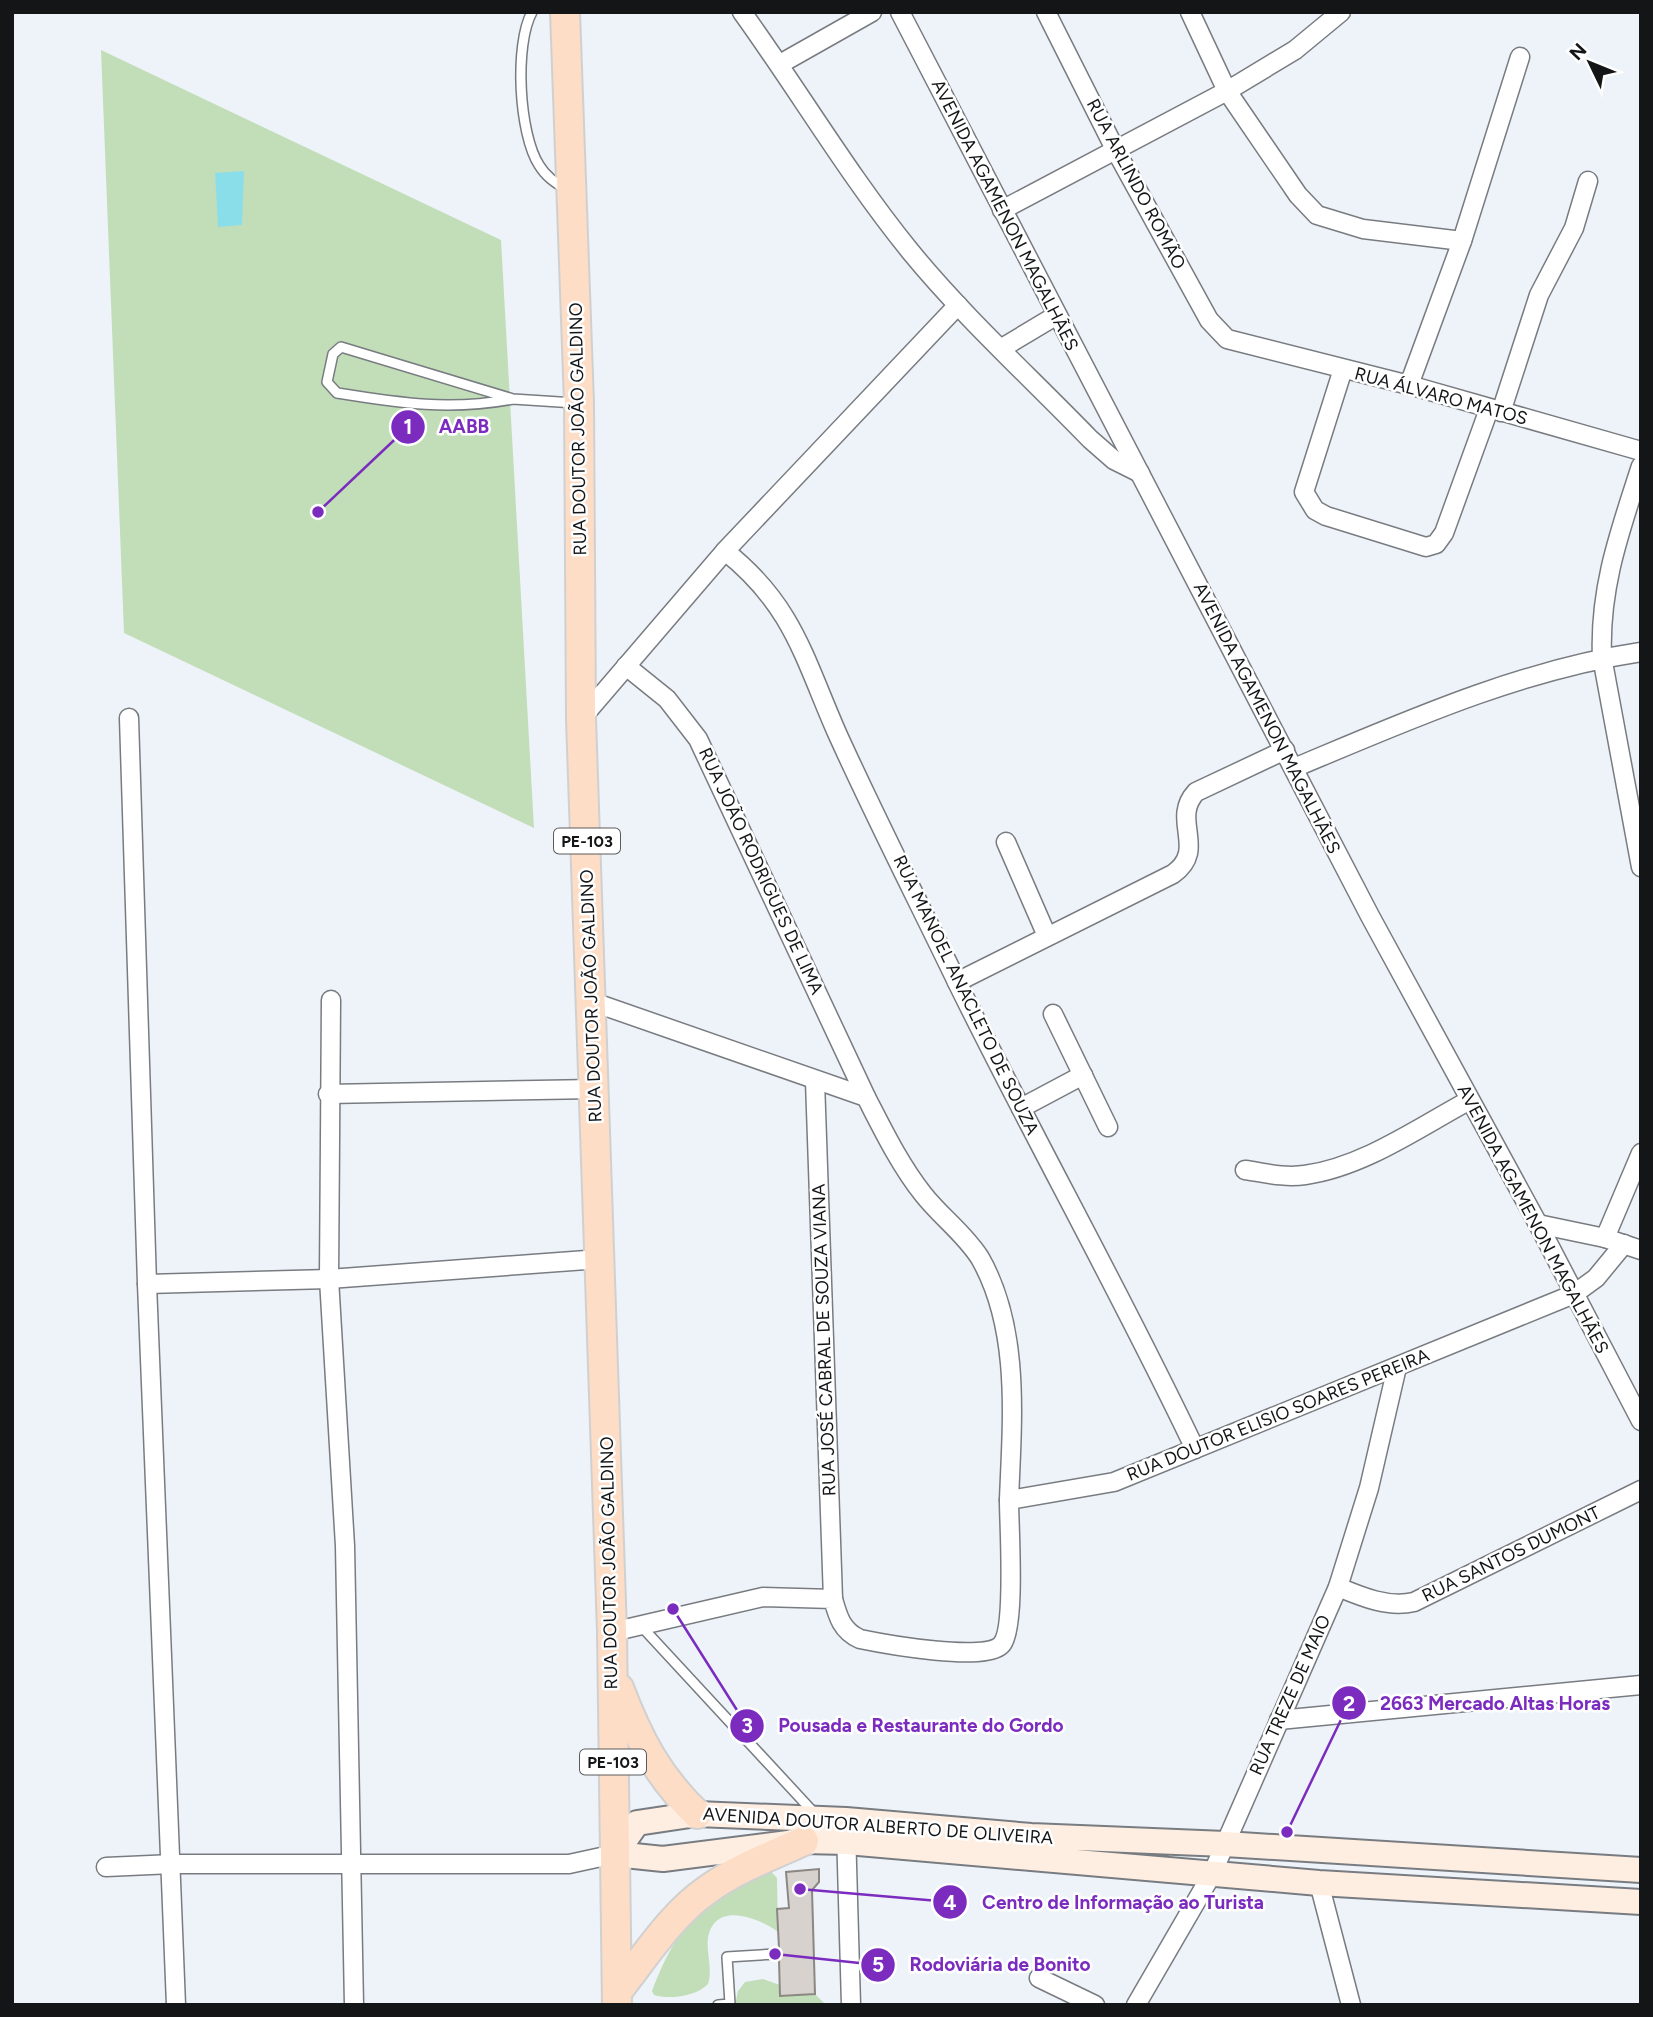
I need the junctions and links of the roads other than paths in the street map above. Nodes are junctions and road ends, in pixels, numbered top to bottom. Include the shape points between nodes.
1 (532, 12) edge
2 (565, 12) edge
3 (742, 12) edge
4 (872, 12) edge
5 (900, 12) edge
6 (1046, 12) edge
7 (1190, 12) edge
8 (1341, 12) edge
9 (1520, 57) dead end
10 (780, 64) junction
11 (1227, 90) junction
12 (1116, 151) junction
13 (1588, 181) dead end
14 (571, 193) junction
15 (1002, 210) junction
16 (1462, 241) junction
17 (958, 305) junction
18 (1057, 315) junction
19 (1239, 344) joint
20 (1002, 348) junction
21 (1343, 369) junction
22 (1409, 385) junction
23 (513, 398) junction
24 (579, 404) junction
25 (1495, 411) junction
26 (1641, 451) edge
27 (1641, 466) edge
28 (1140, 473) junction
29 (725, 551) junction
30 (1641, 652) edge
31 (1602, 657) junction
32 (626, 666) junction
33 (129, 718) dead end
34 (581, 719) junction
35 (1285, 750) junction
36 (1294, 768) junction
37 (1006, 842) dead end
38 (1641, 867) edge
39 (1047, 936) junction
40 (957, 982) junction
41 (331, 1000) dead end
42 (590, 1001) junction
43 (1054, 1014) dead end
44 (1083, 1075) junction
45 (815, 1081) junction
46 (594, 1089) junction
47 (328, 1094) junction
48 (866, 1097) junction
49 (1468, 1101) junction
50 (1021, 1108) junction
51 (1108, 1127) dead end
52 (1641, 1153) edge
53 (1245, 1170) dead end
54 (1538, 1224) junction
55 (1605, 1238) junction
56 (1633, 1247) edge
57 (600, 1259) junction
58 (329, 1279) junction
59 (147, 1283) junction
60 (1574, 1294) junction
61 (1397, 1367) junction
62 (1641, 1421) edge
63 (1195, 1449) junction
64 (1641, 1490) edge
65 (1009, 1500) junction
66 (1338, 1587) junction
67 (833, 1599) junction
68 (642, 1627) junction
69 (612, 1632) junction
70 (611, 1669) junction
71 (1641, 1685) edge
72 (1279, 1720) junction
73 (697, 1814) junction
74 (812, 1830) junction
75 (846, 1831) junction
76 (1225, 1844) junction
77 (1030, 1847) junction
78 (615, 1854) junction
79 (351, 1863) junction
80 (173, 1864) junction
81 (106, 1867) dead end
82 (1641, 1870) edge
83 (1212, 1874) junction
84 (1319, 1883) junction
85 (1641, 1902) edge
86 (775, 1954) dead end
87 (1039, 1978) dead end
88 (617, 1998) edge
89 (730, 2004) edge
90 (176, 2005) edge
91 (354, 2005) edge
92 (718, 2005) edge
93 (850, 2005) edge
94 (1095, 2005) edge
95 (1136, 2005) edge
96 (1351, 2005) edge

1 - 14 lane via 522,35 524,113 530,146 549,179
2 - 14 main road, RUA DOUTOR JOÃO GALDINO / PE-103
3 - 10 street
4 - 10 street
5 - 15 street, AVENIDA AGAMENON MAGALHÃES
6 - 12 street, RUA ARLINDO ROMÃO
7 - 11 street
8 - 11 street via 1294,50
9 - 16 street
10 - 17 street via 876,208
11 - 12 street
11 - 16 street via 1298,195 1317,215 1363,229
12 - 15 street
12 - 19 street, RUA ARLINDO ROMÃO via 1209,320 1227,339
13 - 25 street via 1574,228 1539,295
14 - 24 main road, RUA DOUTOR JOÃO GALDINO / PE-103
15 - 18 street, AVENIDA AGAMENON MAGALHÃES
16 - 22 street
17 - 20 street
17 - 29 street
18 - 20 street
18 - 28 street, AVENIDA AGAMENON MAGALHÃES
19 - 21 street, RUA ÁLVARO MATOS
20 - 28 street via 1090,439 1114,460
21 - 22 street, RUA ÁLVARO MATOS
21 - 25 street via 1304,492 1308,502 1326,516 1426,547 1436,544 1444,533
22 - 25 street, RUA ÁLVARO MATOS
23 - 23 lane via 341,348 333,354 327,382 337,393 427,407 477,406
23 - 24 lane
24 - 34 main road, RUA DOUTOR JOÃO GALDINO / PE-103
25 - 26 street, RUA ÁLVARO MATOS
27 - 31 street via 1604,589
28 - 35 street, AVENIDA AGAMENON MAGALHÃES
29 - 32 street
29 - 40 street, RUA MANOEL ANACLETO DE SOUZA via 768,590 785,616
30 - 31 street
31 - 36 street via 1447,705
31 - 38 street
32 - 34 street
32 - 48 street, RUA JOÃO RODRIGUES DE LIMA via 667,699 698,739
33 - 59 street
34 - 42 main road, RUA DOUTOR JOÃO GALDINO / PE-103
35 - 36 street, AVENIDA AGAMENON MAGALHÃES
35 - 39 street via 1196,792 1186,802 1190,849 1182,867
36 - 49 street, AVENIDA AGAMENON MAGALHÃES
37 - 39 street
39 - 40 street
40 - 50 street, RUA MANOEL ANACLETO DE SOUZA
41 - 47 street
42 - 45 street
42 - 46 main road, RUA DOUTOR JOÃO GALDINO / PE-103
43 - 44 street
44 - 50 street
44 - 51 street
45 - 48 street
45 - 67 street, RUA JOSÉ CABRAL DE SOUZA VIANA
46 - 47 street
46 - 57 main road, RUA DOUTOR JOÃO GALDINO / PE-103
47 - 58 street
48 - 65 street, RUA JOÃO RODRIGUES DE LIMA via 918,1187 969,1243 993,1287 1007,1343 1013,1415
49 - 53 street via 1331,1170 1303,1175
49 - 54 street, AVENIDA AGAMENON MAGALHÃES
50 - 63 street, RUA MANOEL ANACLETO DE SOUZA
52 - 55 street
54 - 55 street
54 - 60 street, AVENIDA AGAMENON MAGALHÃES
55 - 56 street
56 - 60 street, RUA DOUTOR ELISIO SOARES PEREIRA
57 - 58 street
57 - 69 main road, RUA DOUTOR JOÃO GALDINO / PE-103
58 - 59 street
58 - 79 street via 345,1546
59 - 80 street
60 - 61 street, RUA DOUTOR ELISIO SOARES PEREIRA
60 - 62 street, AVENIDA AGAMENON MAGALHÃES
61 - 63 street, RUA DOUTOR ELISIO SOARES PEREIRA
61 - 66 street, RUA TREZE DE MAIO via 1369,1488
63 - 65 street, RUA DOUTOR ELISIO SOARES PEREIRA via 1114,1482
64 - 66 street, RUA SANTOS DUMONT via 1414,1602 1385,1603
65 - 67 street via 1009,1626 1002,1645 993,1652 860,1639 848,1634
66 - 72 street, RUA TREZE DE MAIO
67 - 68 street via 763,1597
68 - 69 street
68 - 74 lane
69 - 70 main road, RUA DOUTOR JOÃO GALDINO / PE-103
70 - 73 main road via 652,1762
70 - 78 main road, RUA DOUTOR JOÃO GALDINO / PE-103
71 - 72 street
72 - 76 street, RUA TREZE DE MAIO
73 - 74 street, AVENIDA DOUTOR ALBERTO DE OLIVEIRA
73 - 78 street, AVENIDA DOUTOR ALBERTO DE OLIVEIRA via 637,1822
74 - 75 street, AVENIDA DOUTOR ALBERTO DE OLIVEIRA
74 - 78 street, AVENIDA DOUTOR ALBERTO DE OLIVEIRA via 663,1859
74 - 88 main road via 735,1872 687,1906
75 - 77 street, AVENIDA DOUTOR ALBERTO DE OLIVEIRA
75 - 93 street
76 - 77 street, AVENIDA DOUTOR ALBERTO DE OLIVEIRA
76 - 82 street, AVENIDA DOUTOR ALBERTO DE OLIVEIRA
76 - 83 street, RUA TREZE DE MAIO
77 - 83 street, AVENIDA DOUTOR ALBERTO DE OLIVEIRA
78 - 79 street via 569,1864
78 - 88 main road, RUA DOUTOR JOÃO GALDINO
79 - 80 street
79 - 91 street
80 - 81 street
80 - 90 street
83 - 84 street, AVENIDA DOUTOR ALBERTO DE OLIVEIRA
83 - 95 street, RUA TREZE DE MAIO
84 - 85 street, AVENIDA DOUTOR ALBERTO DE OLIVEIRA
84 - 96 street
86 - 89 lane via 727,1957
87 - 94 street
89 - 92 lane

